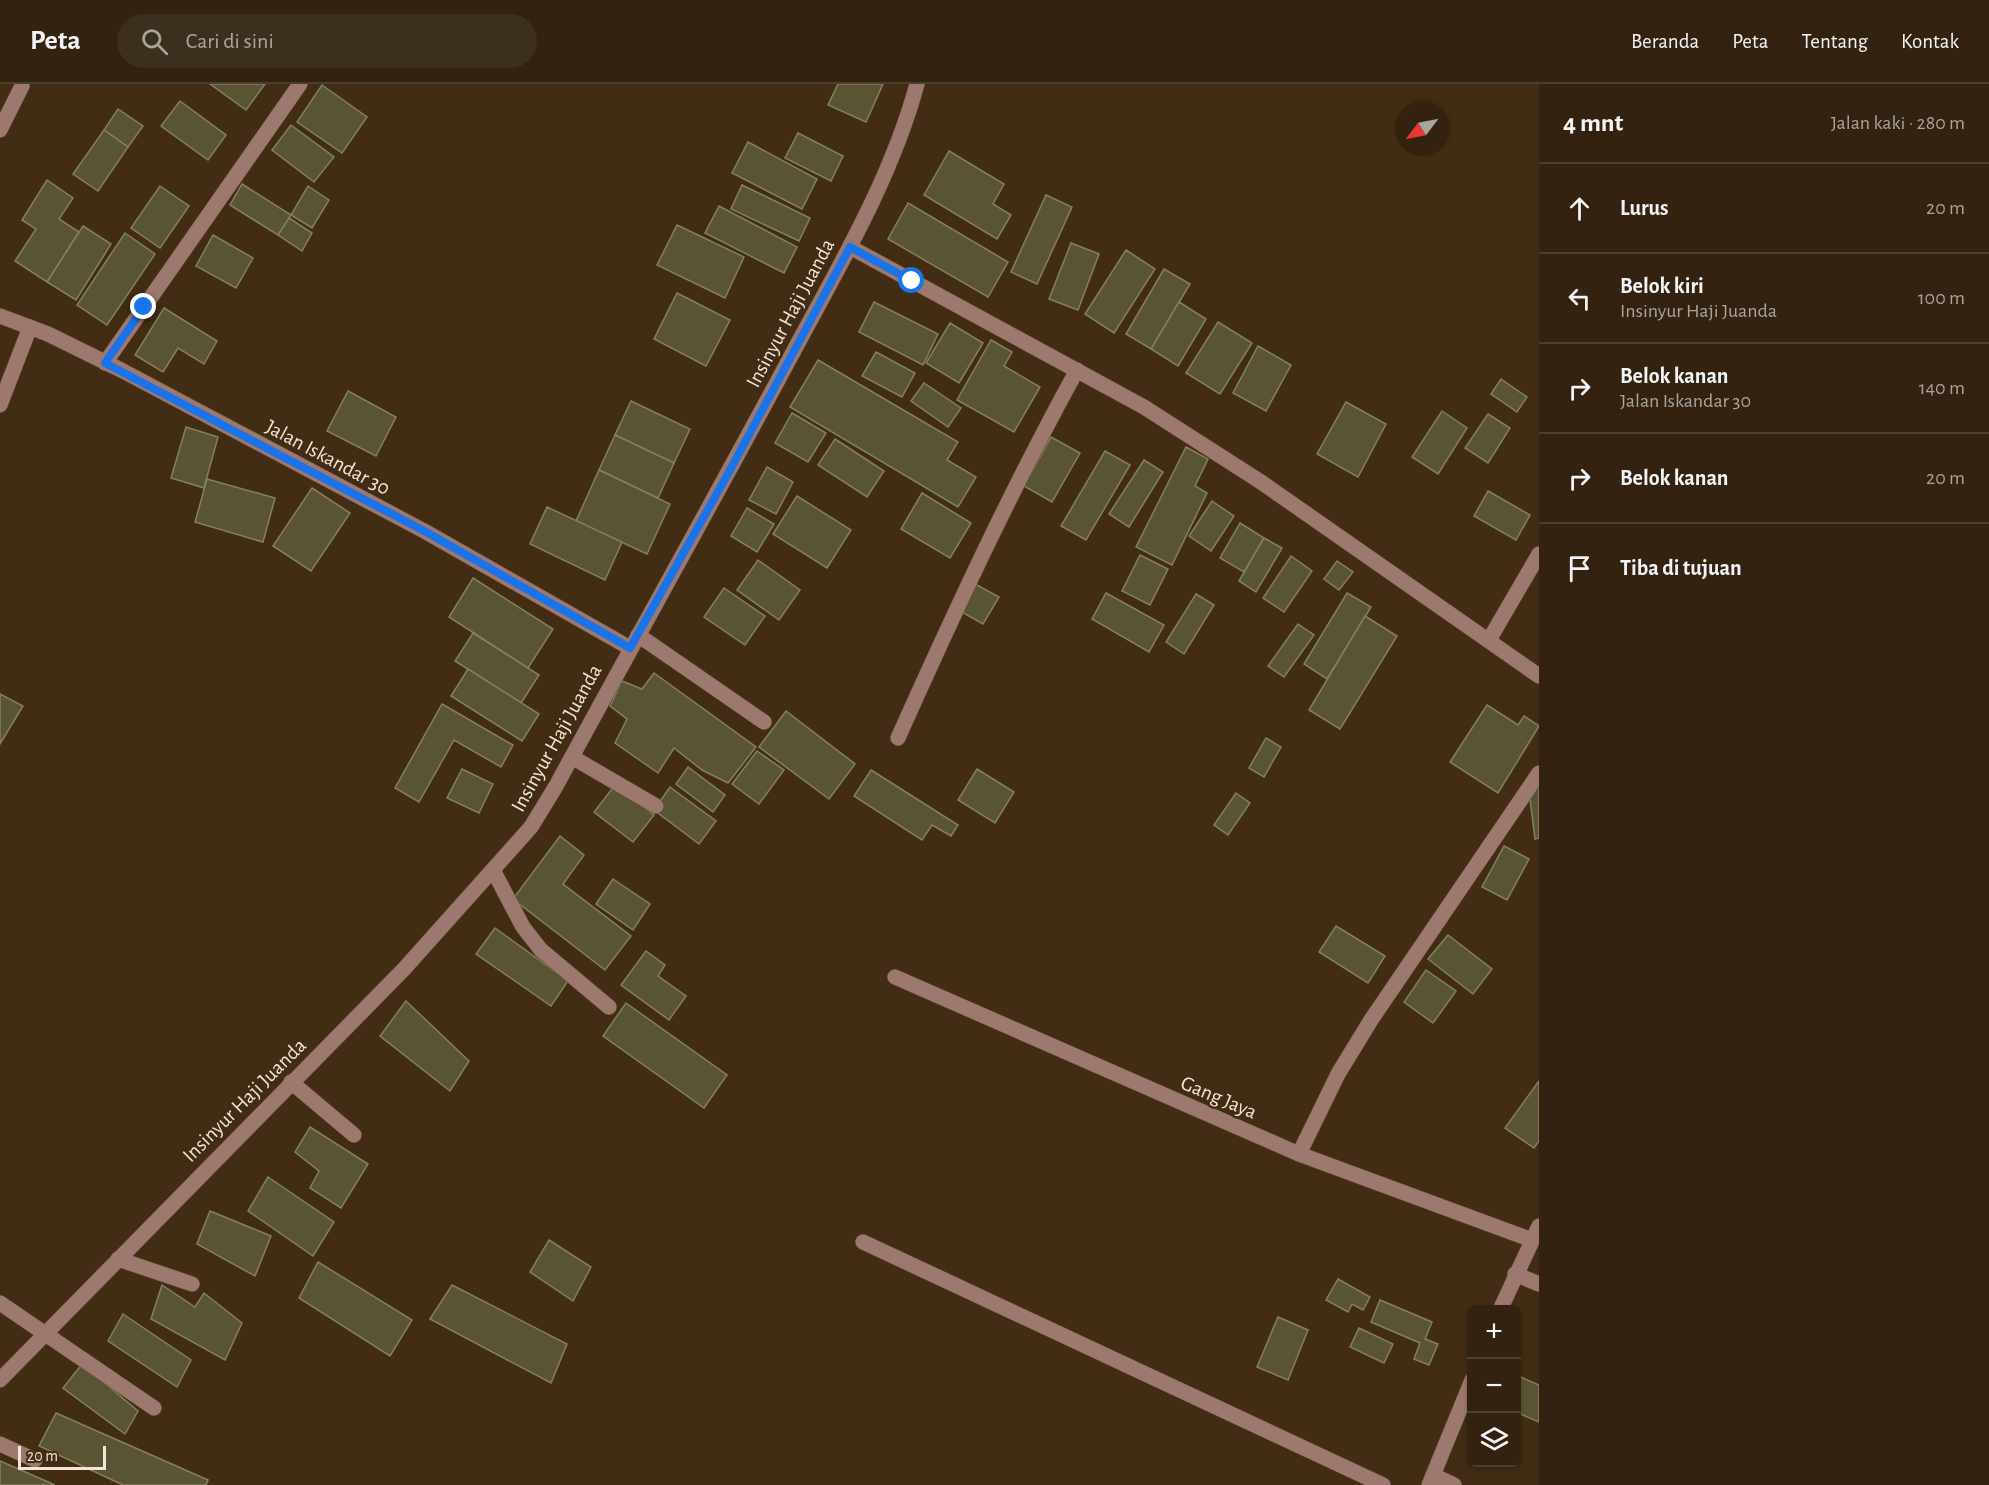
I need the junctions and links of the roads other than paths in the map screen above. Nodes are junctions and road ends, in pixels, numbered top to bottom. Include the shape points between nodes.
1 (300, 84) edge
2 (917, 84) edge
3 (22, 86) dead end
4 (0, 130) edge
5 (850, 247) junction
6 (0, 316) edge
7 (30, 327) junction
8 (105, 363) junction
9 (1077, 370) junction
10 (0, 405) edge
11 (1539, 554) edge
12 (1489, 640) junction
13 (634, 641) junction
14 (1539, 676) edge
15 (764, 722) dead end
16 (898, 738) dead end
17 (572, 757) junction
18 (1539, 773) edge
19 (656, 806) dead end
20 (493, 870) junction
21 (895, 977) dead end
22 (609, 1007) dead end
23 (291, 1082) junction
24 (354, 1135) dead end
25 (1299, 1154) junction
26 (1536, 1233) edge
27 (863, 1242) dead end
28 (118, 1259) junction
29 (1515, 1274) junction
30 (192, 1284) dead end
31 (1539, 1284) edge
32 (0, 1303) edge
33 (1502, 1305) edge
34 (47, 1333) junction
35 (0, 1380) edge
36 (1467, 1392) edge
37 (154, 1408) dead end
38 (0, 1444) edge
39 (35, 1460) dead end
40 (1431, 1480) edge
41 (1383, 1485) edge
42 (1454, 1485) edge

1 - 8 street
2 - 5 street, Insinyur Haji Juanda via 904,129
3 - 4 street
5 - 9 street
5 - 13 street, Insinyur Haji Juanda
6 - 7 street, Jalan Iskandar 30
7 - 8 street, Jalan Iskandar 30
7 - 10 street
8 - 13 street, Jalan Iskandar 30
9 - 12 street via 1144,407 1261,482
9 - 16 street via 988,539
11 - 12 street
12 - 14 street
13 - 15 street, Jalan Iskandar 30
13 - 17 street, Insinyur Haji Juanda
17 - 19 street
17 - 20 street, Insinyur Haji Juanda via 531,827
18 - 25 street via 1371,1020 1338,1074
20 - 22 street via 523,927 542,950
20 - 23 street, Insinyur Haji Juanda via 404,969
21 - 25 street, Gang Jaya
23 - 24 street
23 - 28 street, Insinyur Haji Juanda
25 - 26 street, Gang Jaya
26 - 29 street
27 - 41 street
28 - 30 street
28 - 34 street, Insinyur Haji Juanda
29 - 31 street
29 - 33 street
32 - 34 street
34 - 35 street, Insinyur Haji Juanda
34 - 37 street
36 - 40 street
38 - 39 street
40 - 42 street

